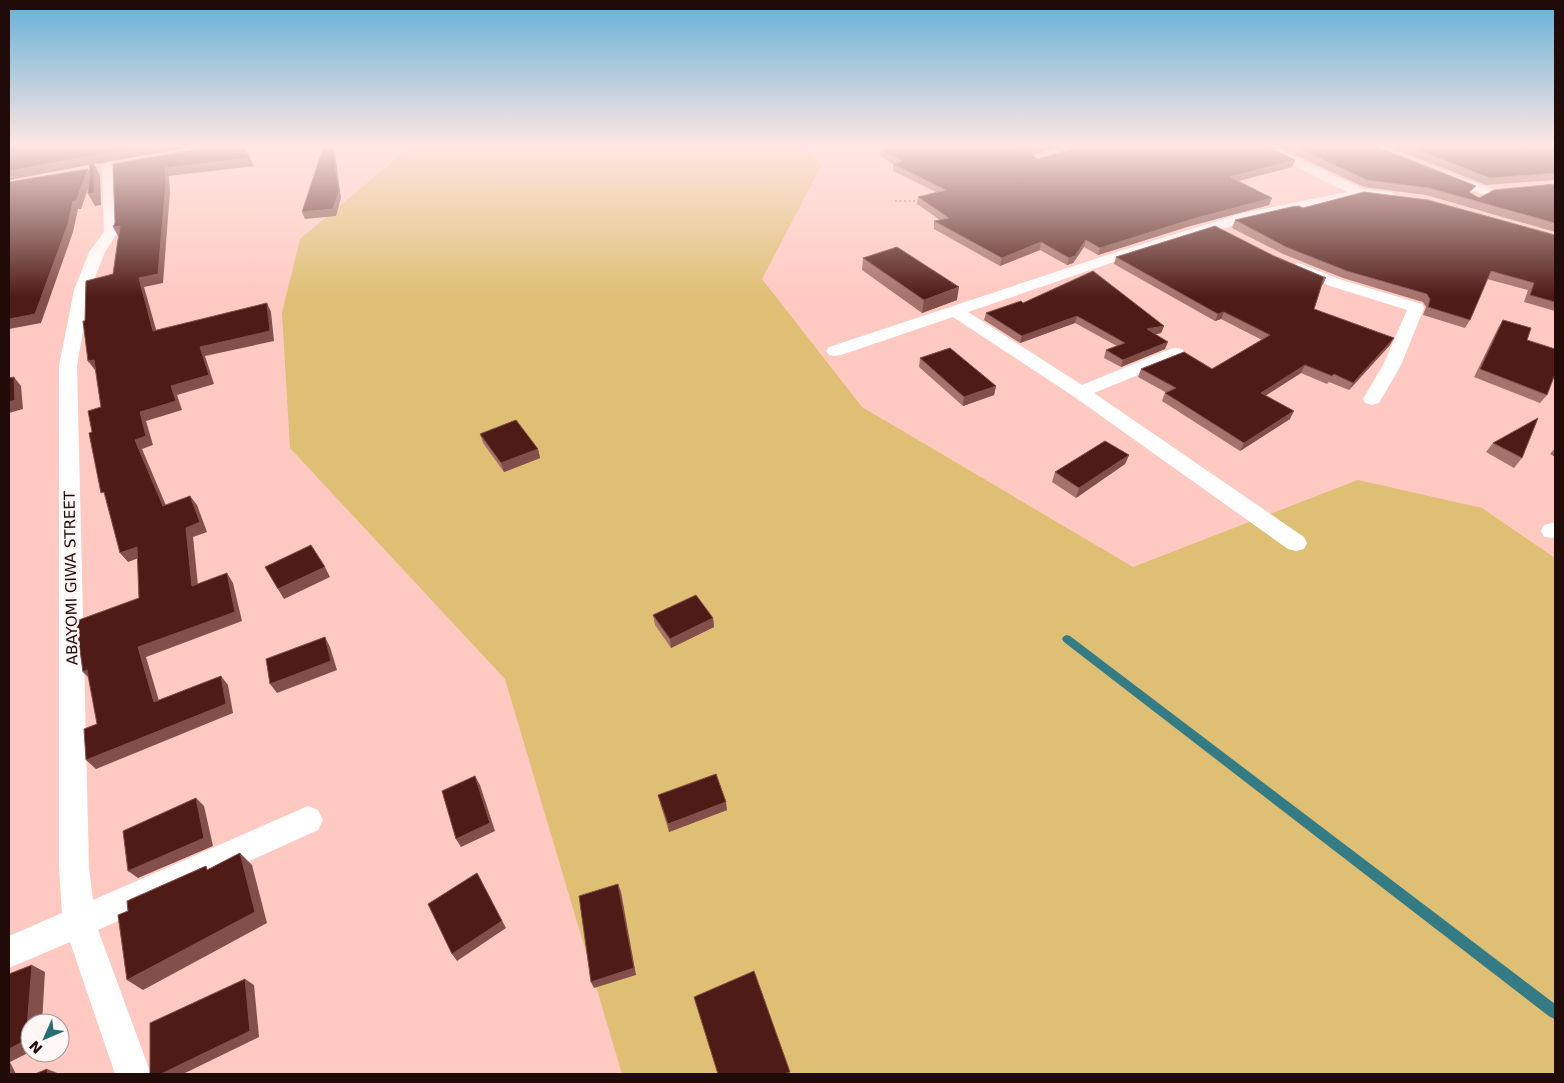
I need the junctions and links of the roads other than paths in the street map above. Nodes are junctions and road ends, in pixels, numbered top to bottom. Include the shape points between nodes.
1 (111, 196) edge
2 (1348, 196) edge
3 (1383, 196) edge
4 (1479, 196) edge
5 (1405, 198) edge
6 (1472, 201) edge
7 (1214, 226) junction
8 (1238, 238) edge
9 (1285, 262) edge
10 (955, 311) junction
11 (835, 351) dead end
12 (1176, 353) edge
13 (1080, 392) junction
14 (1372, 399) dead end
15 (1296, 543) dead end
16 (308, 820) dead end
17 (79, 922) junction
18 (9, 952) edge
19 (133, 1074) edge

1 - 17 street, ABAYOMI GIWA STREET via 111,232 97,252 82,290 68,366 74,868
2 - 7 street
3 - 5 street
4 - 6 street
7 - 8 street
7 - 10 street
9 - 14 street via 1336,283 1416,308 1392,365
10 - 11 street
10 - 13 street
12 - 13 street
13 - 15 street
16 - 17 street
17 - 18 street
17 - 19 street, ABAYOMI GIWA STREET

